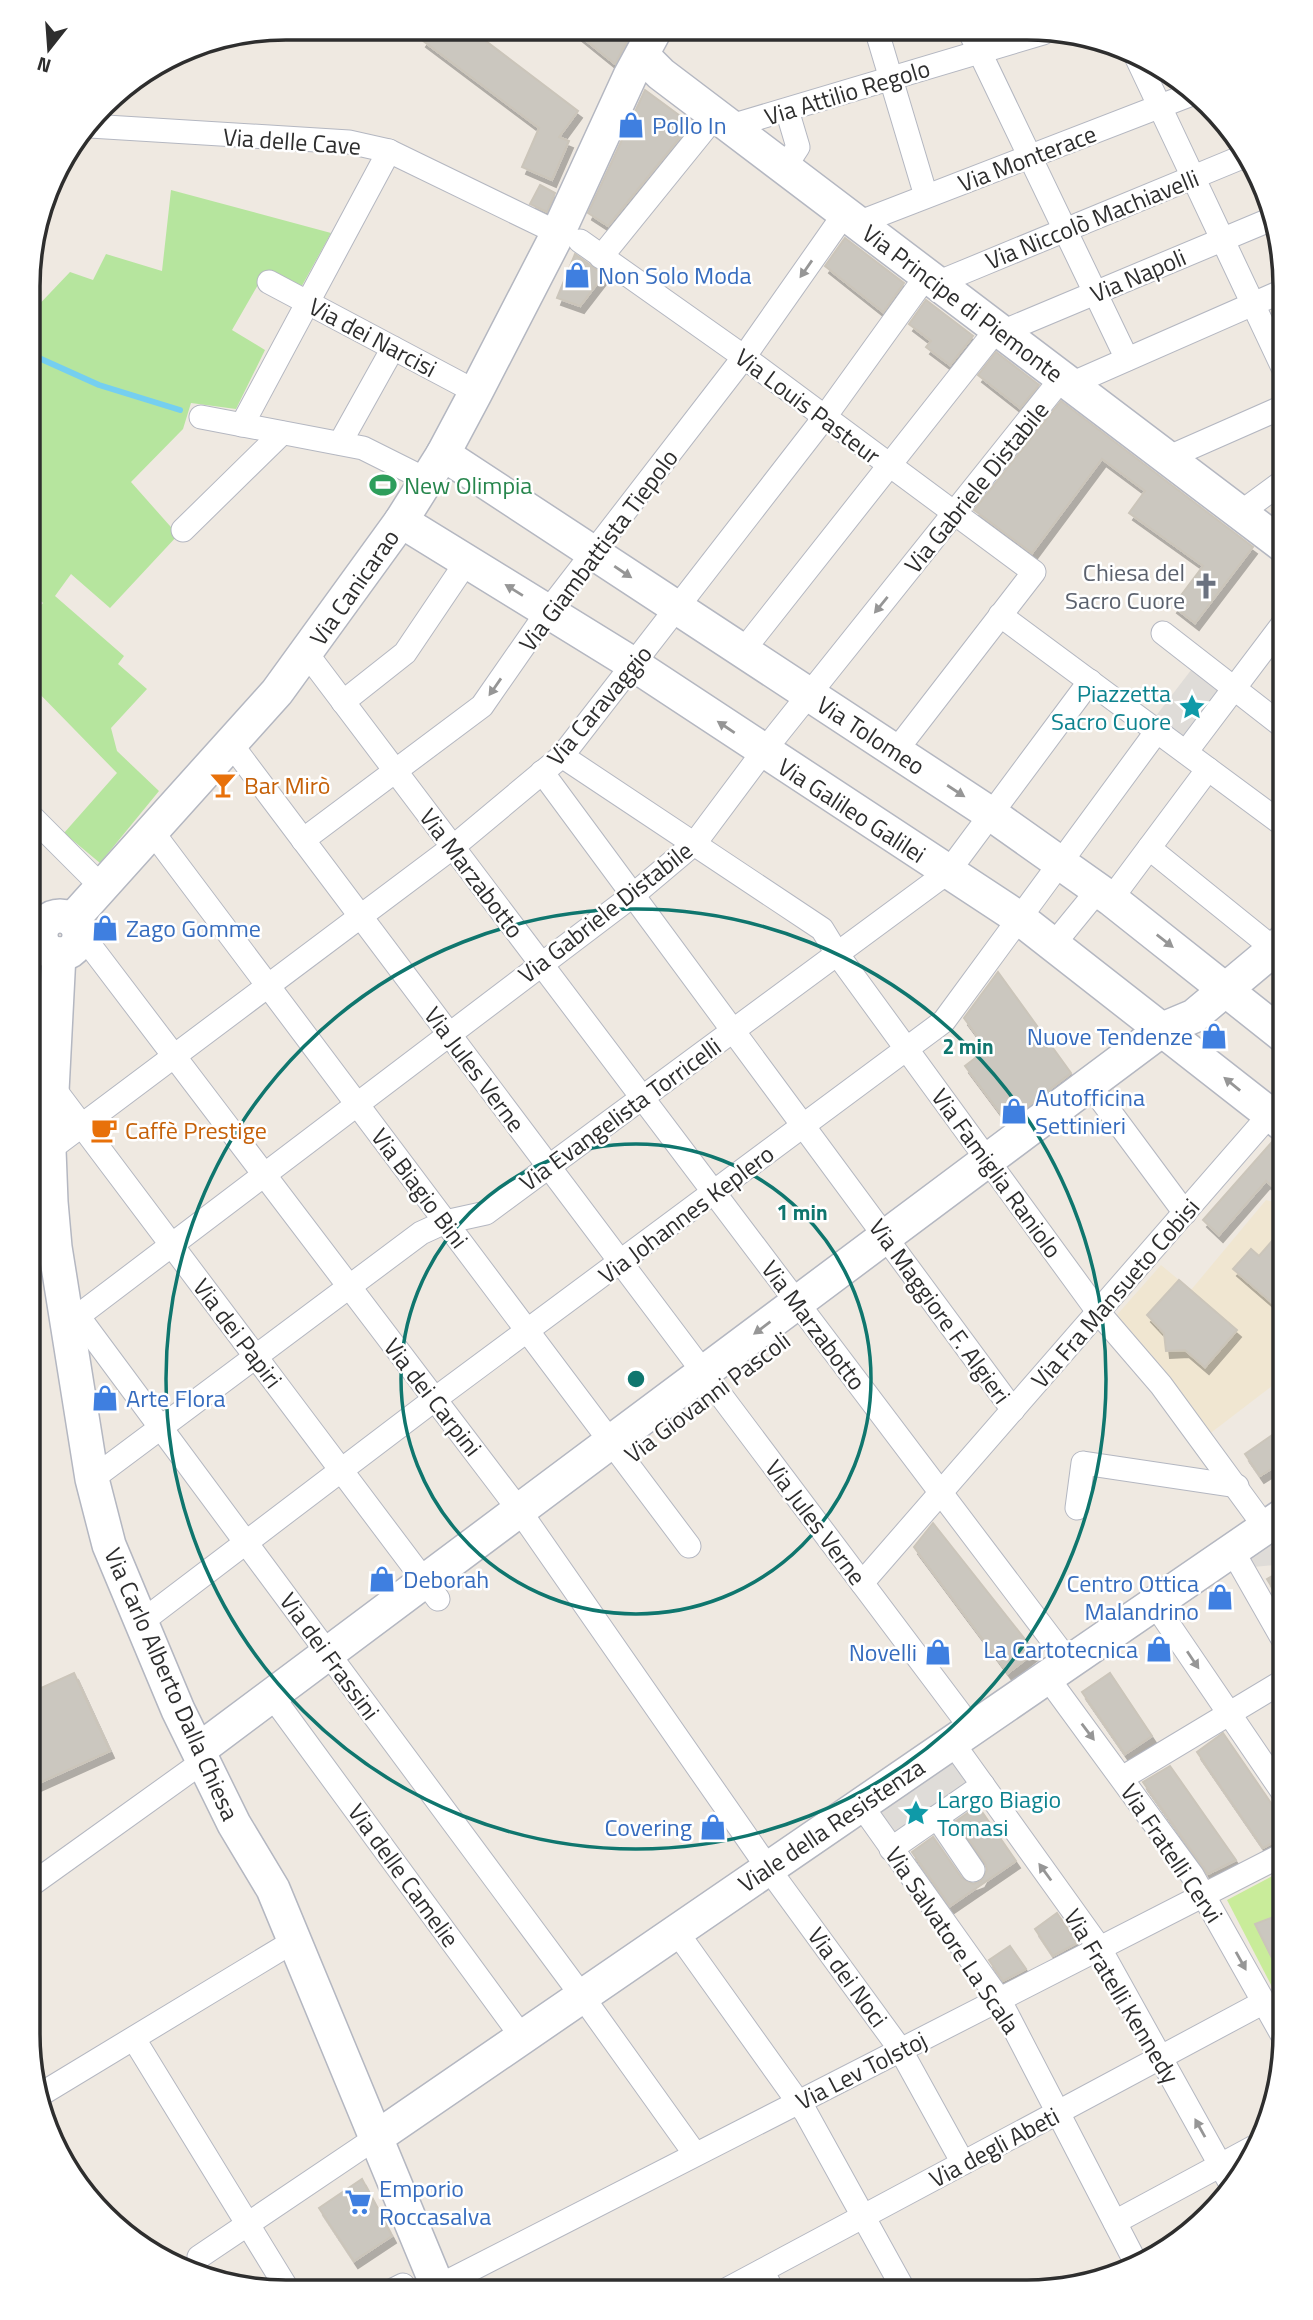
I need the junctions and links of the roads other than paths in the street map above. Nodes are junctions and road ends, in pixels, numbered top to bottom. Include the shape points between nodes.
1 (653, 40) edge
2 (658, 40) edge
3 (880, 40) edge
4 (975, 42) edge
5 (1142, 69) edge
6 (892, 78) junction
7 (1184, 97) edge
8 (1160, 107) junction
9 (787, 110) junction
10 (723, 120) junction
11 (99, 127) edge
12 (389, 150) junction
13 (1031, 156) junction
14 (1237, 159) edge
15 (785, 167) junction
16 (1193, 177) junction
17 (926, 196) junction
18 (852, 218) junction
19 (1264, 222) edge
20 (1066, 230) junction
21 (569, 237) junction
22 (1222, 240) junction
23 (601, 257) junction
24 (932, 279) junction
25 (269, 282) dead end
26 (1096, 293) junction
27 (1273, 295) edge
28 (309, 303) junction
29 (1252, 304) junction
30 (1000, 330) junction
31 (1273, 347) edge
32 (393, 348) junction
33 (744, 357) junction
34 (1127, 359) junction
35 (1066, 381) junction
36 (476, 392) junction
37 (1273, 411) edge
38 (201, 417) dead end
39 (824, 418) junction
40 (242, 425) junction
41 (282, 433) junction
42 (341, 443) junction
43 (1167, 458) junction
44 (888, 466) junction
45 (435, 467) junction
46 (1273, 489) edge
47 (1240, 513) junction
48 (955, 515) junction
49 (401, 521) junction
50 (183, 530) dead end
51 (1273, 538) edge
52 (594, 553) junction
53 (467, 561) junction
54 (677, 609) junction
55 (548, 611) junction
56 (1000, 615) junction
57 (1163, 634) dead end
58 (1273, 637) edge
59 (742, 652) junction
60 (307, 654) junction
61 (633, 664) junction
62 (1090, 681) junction
63 (1234, 688) junction
64 (808, 694) junction
65 (343, 702) junction
66 (1273, 718) edge
67 (1157, 731) junction
68 (231, 744) junction
69 (763, 751) junction
70 (895, 752) junction
71 (1185, 752) junction
72 (562, 756) junction
73 (394, 769) junction
74 (1208, 769) junction
75 (542, 772) junction
76 (991, 814) junction
77 (1273, 817) edge
78 (40, 825) edge
79 (150, 830) junction
80 (303, 840) junction
81 (695, 843) junction
82 (453, 847) junction
83 (1149, 848) junction
84 (1060, 863) junction
85 (948, 872) junction
86 (100, 885) junction
87 (1105, 895) junction
88 (632, 897) junction
89 (359, 917) junction
90 (1018, 918) junction
91 (56, 936) edge
92 (1273, 939) edge
93 (1053, 945) junction
94 (1273, 950) edge
95 (838, 955) junction
96 (542, 964) junction
97 (267, 985) junction
98 (1226, 988) junction
99 (1273, 1027) edge
100 (1179, 1029) junction
101 (734, 1031) junction
102 (448, 1033) junction
103 (906, 1049) junction
104 (172, 1057) junction
105 (52, 1086) junction
106 (643, 1098) junction
107 (1102, 1101) junction
108 (356, 1104) junction
109 (1273, 1107) edge
110 (1273, 1121) edge
111 (80, 1124) junction
112 (804, 1126) junction
113 (49, 1150) junction
114 (548, 1166) junction
115 (993, 1169) junction
116 (263, 1175) junction
117 (715, 1193) junction
118 (1185, 1213) junction
119 (445, 1222) junction
120 (171, 1244) junction
121 (891, 1245) junction
122 (622, 1262) junction
123 (348, 1286) junction
124 (804, 1311) junction
125 (1099, 1312) junction
126 (73, 1317) junction
127 (527, 1331) junction
128 (256, 1356) junction
129 (710, 1381) junction
130 (435, 1399) junction
131 (1013, 1410) junction
132 (161, 1427) junction
133 (617, 1451) junction
134 (341, 1469) junction
135 (92, 1479) junction
136 (1237, 1486) junction
137 (941, 1493) junction
138 (1077, 1508) dead end
139 (1272, 1518) edge
140 (526, 1519) junction
141 (1272, 1522) edge
142 (246, 1542) junction
143 (689, 1546) dead end
144 (1231, 1550) junction
145 (862, 1583) junction
146 (431, 1590) junction
147 (1154, 1603) junction
148 (1272, 1622) edge
149 (140, 1623) junction
150 (335, 1662) junction
151 (1058, 1669) junction
152 (1272, 1687) edge
153 (278, 1704) junction
154 (1229, 1713) junction
155 (962, 1735) junction
156 (205, 1760) junction
157 (1272, 1777) edge
158 (1122, 1778) junction
159 (982, 1785) junction
160 (861, 1805) junction
161 (937, 1817) junction
162 (891, 1849) junction
163 (1272, 1860) edge
164 (768, 1868) junction
165 (973, 1870) dead end
166 (40, 1878) edge
167 (1203, 1894) junction
168 (676, 1931) junction
169 (294, 1941) junction
170 (1099, 1947) junction
171 (582, 1996) junction
172 (999, 1999) junction
173 (1264, 2002) junction
174 (1272, 2016) edge
175 (523, 2036) junction
176 (134, 2039) junction
177 (900, 2049) junction
178 (1160, 2057) junction
179 (47, 2090) edge
180 (797, 2102) junction
181 (1058, 2112) junction
182 (377, 2137) junction
183 (695, 2154) junction
184 (1241, 2154) edge
185 (963, 2163) junction
186 (1220, 2165) junction
187 (1226, 2176) edge
188 (864, 2216) junction
189 (1115, 2222) junction
190 (248, 2225) junction
191 (1132, 2255) edge
192 (199, 2257) dead end
193 (282, 2280) edge
194 (434, 2280) edge
195 (455, 2280) edge
196 (768, 2280) edge
197 (899, 2280) edge

1 - 21 street, Via Canicarao via 630,76
2 - 10 street, Via Principe di Piemonte
3 - 6 street
4 - 6 street, Via Attilio Regolo
4 - 13 street
5 - 8 street
6 - 9 street, Via Attilio Regolo
6 - 17 street
7 - 8 street, Via Monterace
8 - 13 street, Via Monterace
8 - 16 street
9 - 10 street, Via Attilio Regolo
9 - 15 street via 798,147
10 - 15 street, Via Principe di Piemonte
10 - 23 street
11 - 12 street, Via delle Cave via 349,142
12 - 21 street, Via delle Cave
12 - 28 street
13 - 17 street, Via Monterace
13 - 20 street
14 - 16 street, Via Niccolò Machiavelli
15 - 18 street, Via Principe di Piemonte
16 - 20 street, Via Niccolò Machiavelli
16 - 22 street
17 - 18 street, Via Monterace
18 - 24 street, Via Principe di Piemonte
18 -> 33 street, Via Giambattista Tiepolo
19 - 22 street, Via Napoli
20 - 24 street, Via Niccolò Machiavelli
20 - 26 street
21 - 23 street, Via Louis Pasteur
21 - 36 street, Via Canicarao
22 - 26 street, Via Napoli
22 - 29 street
23 - 33 street, Via Louis Pasteur
24 - 30 street, Via Principe di Piemonte
24 - 39 street, Via Caravaggio
25 - 28 street, Via dei Narcisi
26 - 30 street, Via Napoli
26 - 34 street
27 - 29 street
28 - 32 street, Via dei Narcisi
28 - 40 street
29 - 31 street
29 - 34 street
30 - 35 street, Via Principe di Piemonte
30 - 44 street
32 - 36 street, Via dei Narcisi
32 - 42 street
33 - 39 street, Via Louis Pasteur
33 - 52 street, Via Giambattista Tiepolo
34 - 35 street
35 - 43 street, Via Principe di Piemonte
35 - 48 street, Via Gabriele Distabile
36 - 45 street, Via Canicarao
37 - 43 street
38 - 40 street
39 - 44 street, Via Louis Pasteur
39 - 54 street, Via Caravaggio
40 - 41 street
41 - 42 street
41 - 50 street
42 - 45 street
43 - 47 street, Via Principe di Piemonte
44 - 48 street, Via Louis Pasteur
44 - 59 street
45 - 49 street, Via Canicarao
45 - 52 street, Via Tolomeo
46 - 47 street
47 - 51 street, Via Principe di Piemonte
48 - 56 street, Via Louis Pasteur via 1034,572
48 -> 64 street, Via Gabriele Distabile
49 - 53 street, Via Galileo Galilei
49 - 60 street, Via Canicarao
52 -> 54 street, Via Tolomeo
52 - 55 street, Via Giambattista Tiepolo
55 -> 53 street, Via Galileo Galilei
53 - 65 street via 405,653
54 - 59 street, Via Tolomeo
54 - 61 street, Via Caravaggio
55 - 61 street, Via Galileo Galilei
55 -> 73 street, Via Giambattista Tiepolo via 482,706
56 - 62 street
56 - 70 street
57 - 63 street
58 - 63 street
59 - 64 street, Via Tolomeo
60 - 65 street, Via Marzabotto
60 - 68 street, Via Canicarao
69 -> 61 street, Via Galileo Galilei
61 - 72 street, Via Caravaggio
62 - 67 street
62 - 76 street, Via Evangelista Torricelli
63 - 66 street
63 - 71 street
64 - 69 street, Via Gabriele Distabile
64 - 70 street, Via Tolomeo
65 - 73 street, Via Marzabotto
67 - 71 street
67 - 84 street, Via Johannes Keplero
68 - 79 street, Via Canicarao
68 - 80 street, Via Jules Verne
69 - 81 street, Via Gabriele Distabile
69 - 85 street, Via Galileo Galilei
70 -> 76 street, Via Tolomeo
71 - 74 street
72 - 75 street, Via Caravaggio
72 - 81 street, Via Famiglia Raniolo
73 - 80 street, Via Giambattista Tiepolo
73 - 82 street, Via Marzabotto
74 - 77 street
74 - 83 street
75 - 82 street, Via Caravaggio
75 - 88 street, Via Maggiore F. Algieri
76 - 84 street, Via Tolomeo
76 - 85 street, Via Evangelista Torricelli
78 - 86 street
79 - 86 street, Via Canicarao
79 - 97 street, Via Biagio Bini
80 - 89 street, Via Jules Verne
81 - 88 street, Via Gabriele Distabile
81 - 95 street, Via Famiglia Raniolo via 822,929
82 - 89 street, Via Caravaggio
82 - 96 street, Via Marzabotto
83 - 87 street
83 - 92 street
84 - 87 street, Via Tolomeo
84 - 90 street, Via Johannes Keplero
85 - 90 street, Via Galileo Galilei
85 - 95 street, Via Evangelista Torricelli
86 - 91 street, Via Canicarao
87 - 93 street
87 -> 98 street, Via Tolomeo
88 - 96 street, Via Gabriele Distabile
88 - 101 street, Via Maggiore F. Algieri
89 - 97 street, Via Caravaggio
89 - 102 street, Via Jules Verne
90 - 93 street, Via Galileo Galilei
90 - 103 street, Via Johannes Keplero via 944,1021
91 - 104 street, Via dei Carpini via 92,948
91 - 105 street, Via Carlo Alberto Dalla Chiesa
93 - 100 street, Via Galileo Galilei
94 - 98 street, Via Giovanni Pascoli
95 - 101 street, Via Evangelista Torricelli
95 - 103 street, Via Famiglia Raniolo
96 - 102 street, Via Gabriele Distabile
96 - 106 street, Via Marzabotto
97 - 104 street, Via Caravaggio
97 - 108 street, Via Biagio Bini
98 - 99 street, Via Tolomeo
98 - 100 street, Via Giovanni Pascoli
100 - 107 street, Via Giovanni Pascoli
109 -> 100 street, Via Galileo Galilei
100 - 115 street, Via Giovanni Pascoli
101 - 106 street, Via Evangelista Torricelli
101 - 112 street, Via Maggiore F. Algieri
102 - 108 street, Via Gabriele Distabile
102 - 114 street, Via Jules Verne
103 - 112 street, Via Johannes Keplero
103 - 115 street, Via Famiglia Raniolo
104 - 111 street, Via Caravaggio
104 - 116 street, Via dei Carpini
105 - 111 street, Via dei Papiri
105 - 113 street, Via Carlo Alberto Dalla Chiesa
106 - 114 street, Via Evangelista Torricelli
106 - 117 street, Via Marzabotto
107 - 115 street, Via Giovanni Pascoli
107 - 118 street
108 - 116 street, Via Gabriele Distabile
108 - 119 street, Via Biagio Bini
110 - 118 street, Via Fra Mansueto Cobisi
111 - 113 street, Via Caravaggio
111 - 120 street, Via dei Papiri
112 - 117 street, Via Johannes Keplero
112 - 121 street, Via Maggiore F. Algieri
113 - 126 street, Via Carlo Alberto Dalla Chiesa via 55,1247
114 - 119 street, Via Evangelista Torricelli via 486,1213
114 - 122 street, Via Jules Verne
115 - 121 street, Via Giovanni Pascoli
115 - 125 street, Via Famiglia Raniolo
116 - 120 street, Via Gabriele Distabile
116 - 123 street, Via dei Carpini
117 - 122 street, Via Johannes Keplero
117 - 124 street, Via Marzabotto
118 - 125 street, Via Fra Mansueto Cobisi
119 - 123 street, Via Evangelista Torricelli via 421,1233
119 - 127 street, Via Biagio Bini
120 - 126 street, Via Gabriele Distabile
120 - 128 street, Via dei Papiri
121 - 124 street, Via Giovanni Pascoli
121 - 131 street, Via Maggiore F. Algieri
122 - 127 street, Via Johannes Keplero
122 - 129 street, Via Jules Verne
123 - 128 street, Via Evangelista Torricelli
123 - 130 street, Via dei Carpini
124 - 129 street, Via Giovanni Pascoli
124 - 137 street, Via Marzabotto
125 - 131 street, Via Fra Mansueto Cobisi
125 - 136 street, Via Famiglia Raniolo
126 - 132 street, Via dei Frassini
126 - 135 street, Via Carlo Alberto Dalla Chiesa
127 - 130 street, Via Johannes Keplero
127 - 133 street, Via Biagio Bini
128 - 132 street, Via Evangelista Torricelli
128 - 134 street, Via dei Papiri
129 - 133 street, Via Giovanni Pascoli
129 - 145 street, Via Jules Verne
130 - 134 street, Via Johannes Keplero
130 - 140 street, Via dei Carpini
131 - 137 street, Via Fra Mansueto Cobisi
132 - 135 street, Via Evangelista Torricelli
132 - 142 street, Via dei Frassini
133 - 140 street, Via Giovanni Pascoli
133 - 143 street, Via Biagio Bini
134 - 142 street, Via Johannes Keplero
134 - 146 street, Via dei Papiri
135 - 149 street, Via Carlo Alberto Dalla Chiesa via 109,1545
136 - 138 street via 1083,1463
136 - 139 street, Via Famiglia Raniolo
137 - 145 street, Via Fra Mansueto Cobisi
137 - 151 street, Via Marzabotto
140 - 146 street, Via Giovanni Pascoli
140 - 164 street, Via dei Carpini
141 - 144 street, Viale della Resistenza
142 - 149 street, Via Johannes Keplero
142 - 150 street, Via dei Frassini
144 - 147 street, Viale della Resistenza
144 - 148 street
145 - 155 street, Via Jules Verne
146 - 150 street, Via Giovanni Pascoli
147 - 151 street, Viale della Resistenza
147 -> 154 street
149 - 156 street, Via Carlo Alberto Dalla Chiesa
150 - 153 street, Via Giovanni Pascoli
150 - 171 street, Via dei Frassini
151 - 155 street, Viale della Resistenza
151 -> 158 street, Via Fratelli Cervi
152 - 154 street
153 - 156 street, Via Giovanni Pascoli
153 - 175 street, Via delle Camelie
154 - 157 street
154 - 158 street
155 - 159 street, Via Fratelli Kennedy
155 - 160 street, Viale della Resistenza
156 - 166 street
156 - 169 street, Via Carlo Alberto Dalla Chiesa via 234,1824 273,1889
158 - 167 street, Via Fratelli Cervi
159 - 161 street
170 -> 159 street, Via Fratelli Kennedy
160 - 162 street, Via Salvatore La Scala
160 - 164 street, Viale della Resistenza
161 - 162 street
161 - 165 street
162 - 172 street, Via Salvatore La Scala
163 - 167 street, Via Lev Tolstoj
164 - 168 street, Viale della Resistenza
164 - 177 street, Via dei Noci
167 - 170 street, Via Lev Tolstoj
167 -> 173 street, Via Fratelli Cervi
168 - 171 street, Viale della Resistenza
168 - 180 street
169 - 176 street
169 - 182 street, Via Carlo Alberto Dalla Chiesa
170 - 172 street, Via Lev Tolstoj
170 - 178 street, Via Fratelli Kennedy
171 - 175 street, Viale della Resistenza
171 - 183 street, Via dei Frassini
172 - 177 street, Via Lev Tolstoj
172 - 181 street, Via Salvatore La Scala
173 - 174 street, Via Fratelli Cervi
173 - 178 street, Via degli Abeti
175 - 182 street, Viale della Resistenza
176 - 179 street
176 - 190 street
177 - 180 street, Via Lev Tolstoj
177 - 185 street, Via dei Noci
178 - 181 street, Via degli Abeti
186 -> 178 street, Via Fratelli Kennedy
180 - 183 street, Via Lev Tolstoj
180 - 188 street
181 - 185 street, Via degli Abeti
181 - 189 street, Via Salvatore La Scala
182 - 190 street
182 - 194 street, Via Carlo Alberto Dalla Chiesa
183 - 195 street, Via Lev Tolstoj
184 - 186 street
185 - 188 street, Via degli Abeti
186 - 187 street, Via Fratelli Kennedy
186 - 189 street
188 - 196 street, Via degli Abeti
188 - 197 street
189 - 191 street, Via Salvatore La Scala
190 - 192 street
190 - 193 street

